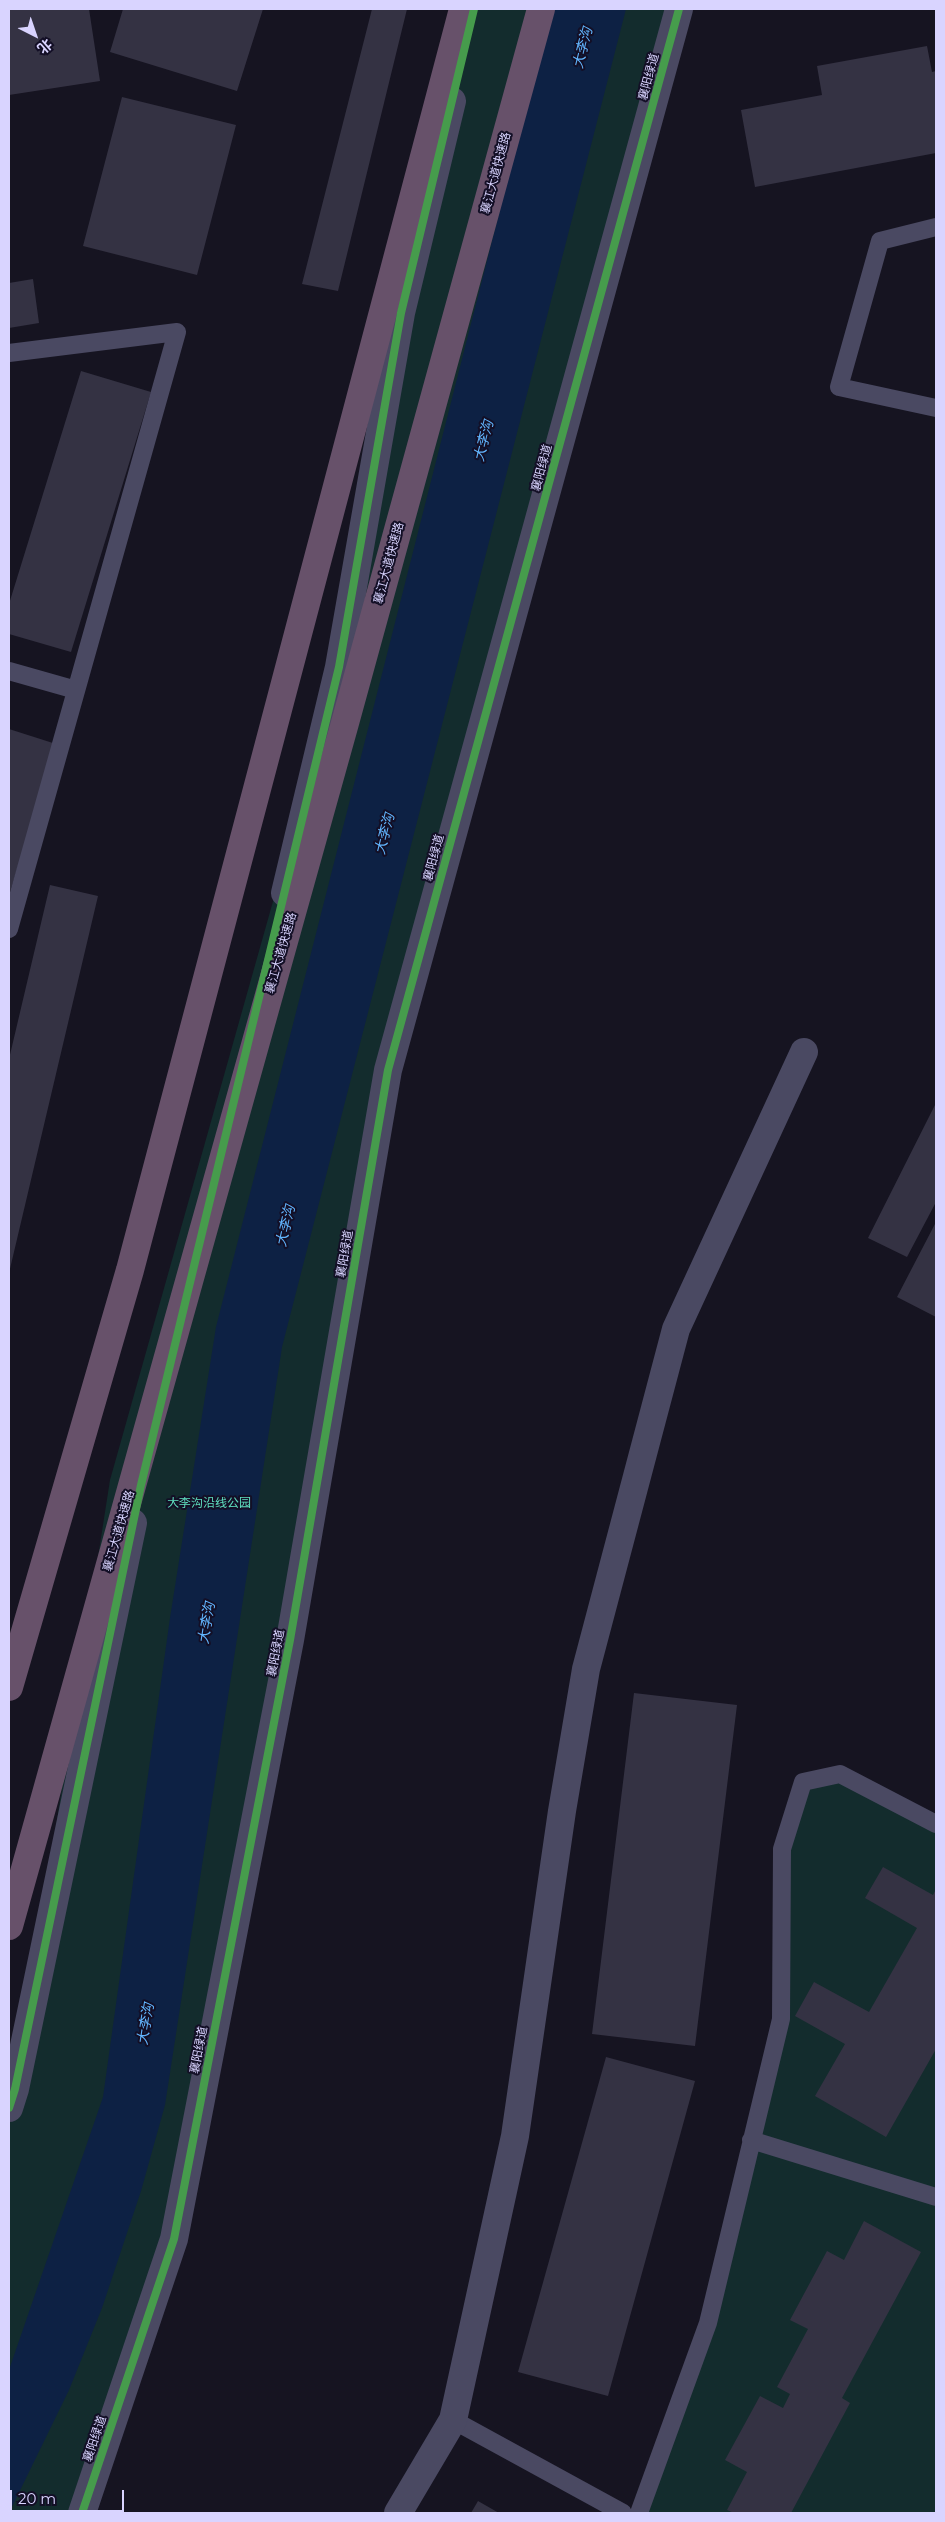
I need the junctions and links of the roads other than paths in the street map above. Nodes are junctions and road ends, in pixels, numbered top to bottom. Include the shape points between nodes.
1 (541, 9) edge
2 (679, 9) edge
3 (465, 11) edge
4 (936, 227) edge
5 (9, 353) edge
6 (936, 408) edge
7 (9, 670) edge
8 (76, 690) junction
9 (9, 929) edge
10 (804, 1052) dead end
11 (9, 1687) edge
12 (936, 1824) edge
13 (9, 1926) edge
14 (9, 2108) edge
15 (751, 2140) junction
16 (936, 2197) edge
17 (453, 2420) junction
18 (82, 2513) edge
19 (398, 2513) edge
20 (623, 2513) edge
21 (640, 2513) edge

1 - 13 highway, 襄江大道快速路, bridge
2 - 18 street, 襄阳绿道 via 388,1070 290,1640 174,2239
3 - 11 highway via 133,1260
3 - 14 street via 401,313 339,667 141,1485
4 - 6 lane via 880,241 839,387
5 - 8 lane via 177,332
7 - 8 lane
8 - 9 lane
10 - 17 street via 676,1330 586,1669 515,2136
12 - 15 lane via 840,1774 803,1782 782,1849 781,2019
15 - 16 lane
15 - 21 lane via 708,2323
17 - 19 street
17 - 20 lane

